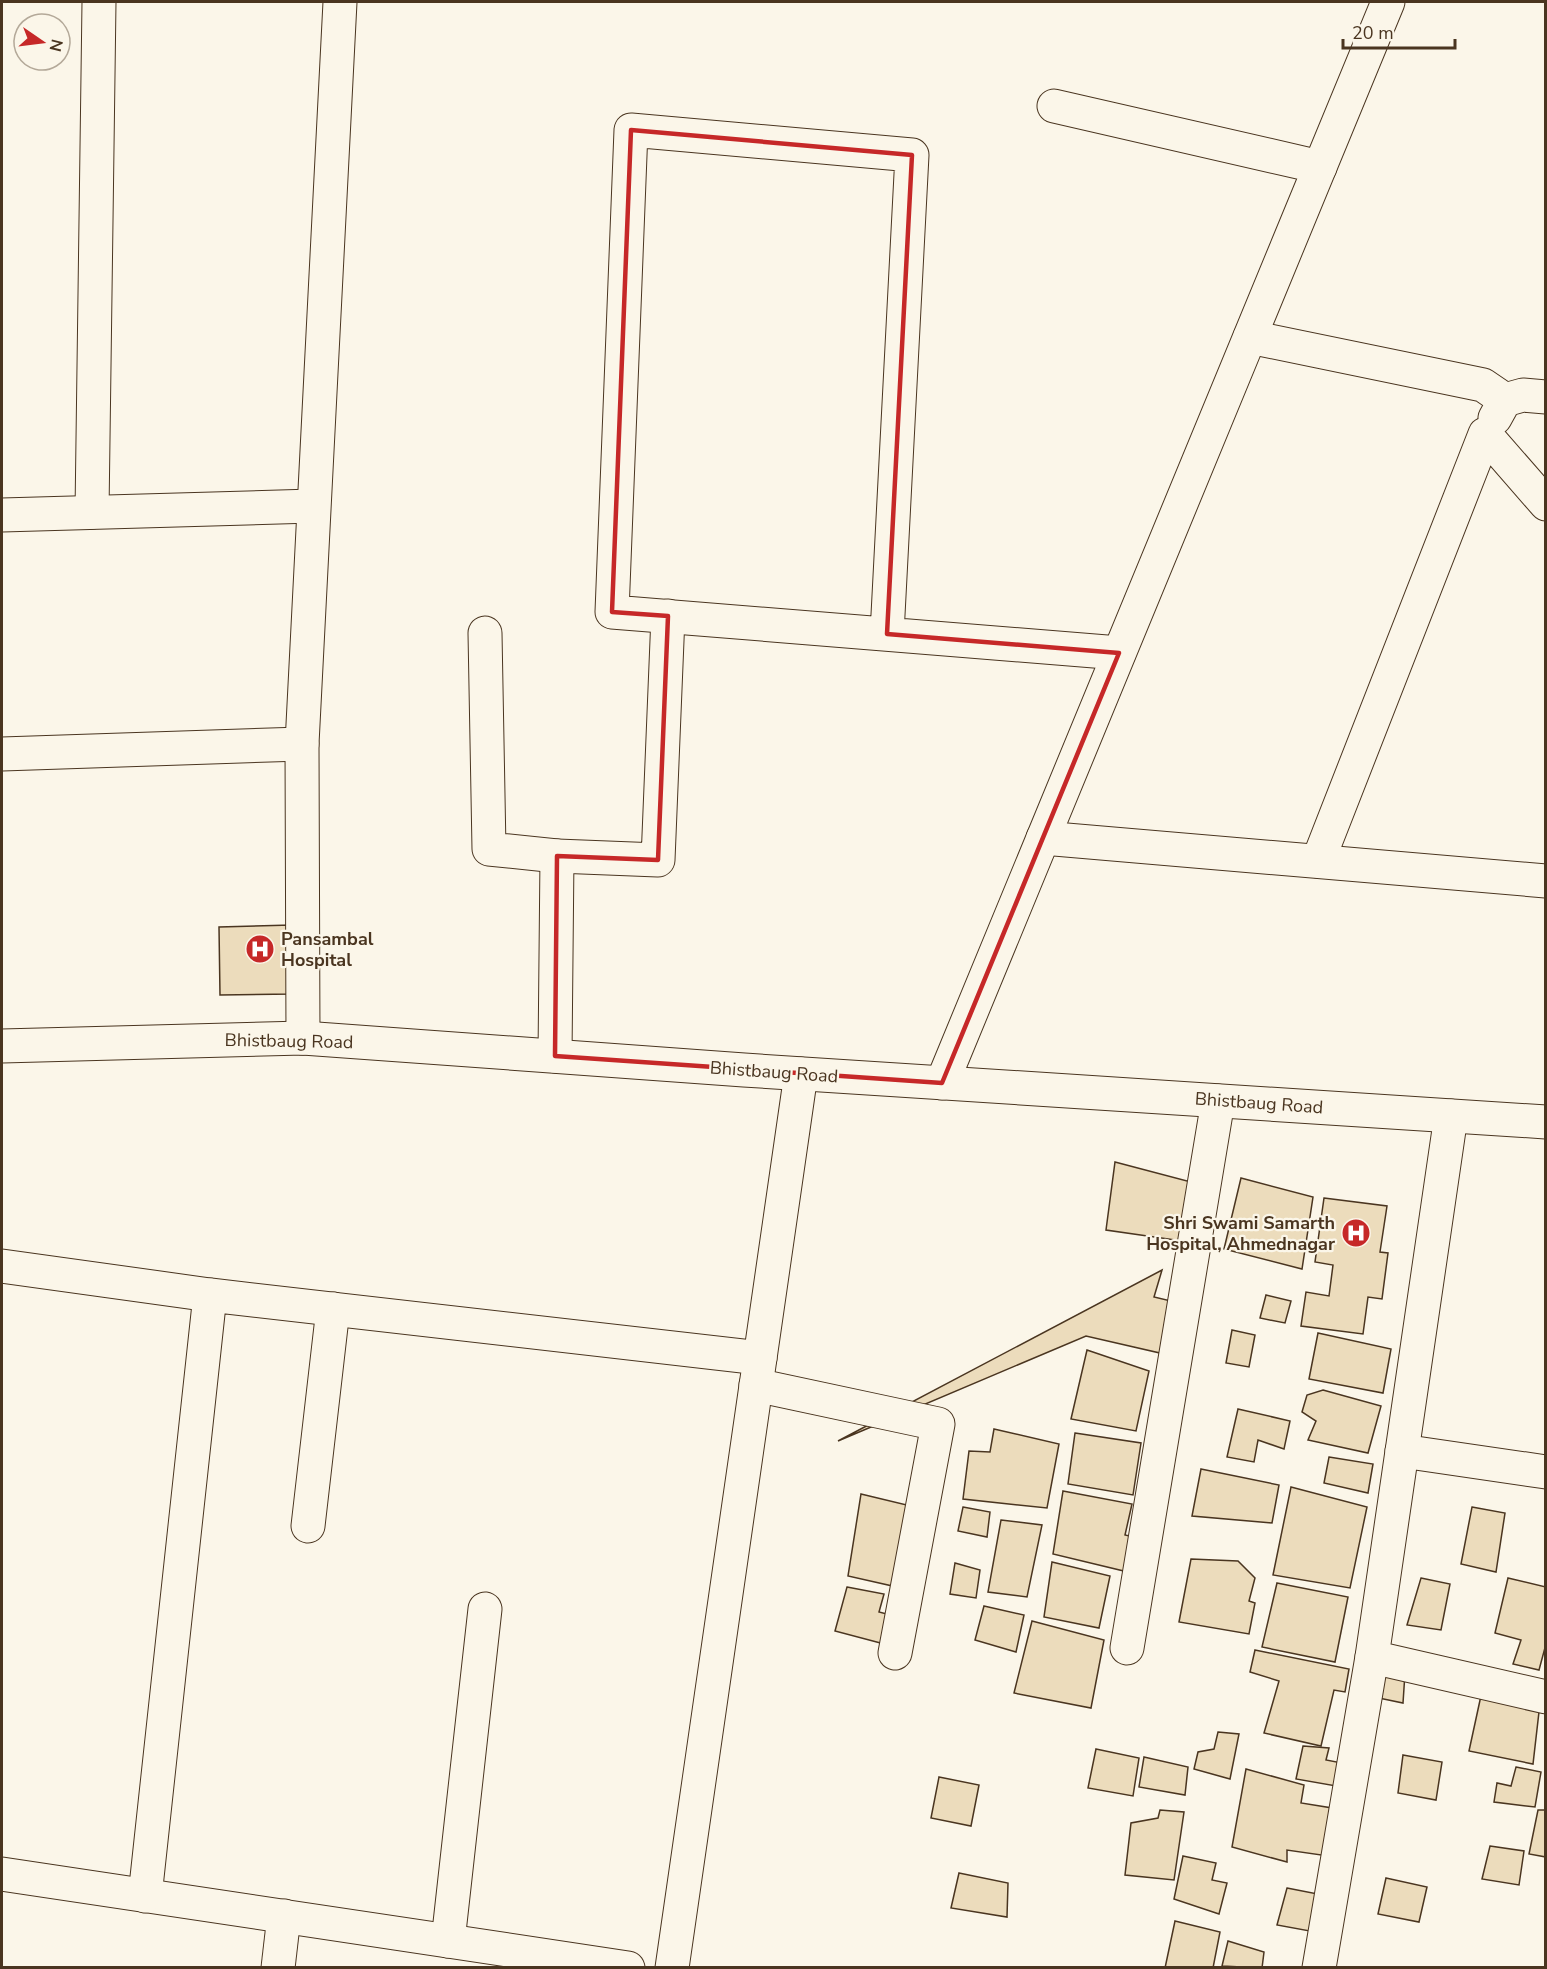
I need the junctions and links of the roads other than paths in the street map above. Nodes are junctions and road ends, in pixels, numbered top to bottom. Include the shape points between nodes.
1 (99, 2) edge
2 (340, 2) edge
3 (1388, 2) edge
4 (1054, 106) dead end
5 (1320, 167) junction
6 (1250, 337) junction
7 (1545, 397) edge
8 (1505, 400) junction
9 (1485, 435) junction
10 (1545, 504) edge
11 (314, 506) junction
12 (92, 512) junction
13 (2, 514) edge
14 (668, 616) junction
15 (485, 633) dead end
16 (887, 634) junction
17 (1119, 653) junction
18 (302, 744) junction
19 (2, 754) edge
20 (1043, 838) junction
21 (557, 856) junction
22 (1318, 861) junction
23 (1545, 881) edge
24 (303, 1038) junction
25 (2, 1046) edge
26 (555, 1056) junction
27 (801, 1074) junction
28 (942, 1083) junction
29 (1218, 1101) junction
30 (1451, 1116) junction
31 (1545, 1122) edge
32 (2, 1266) edge
33 (210, 1295) junction
34 (333, 1310) junction
35 (758, 1372) junction
36 (1402, 1451) junction
37 (1545, 1472) edge
38 (308, 1526) dead end
39 (485, 1609) dead end
40 (1127, 1648) dead end
41 (895, 1653) dead end
42 (1372, 1657) junction
43 (1545, 1697) edge
44 (2, 1874) edge
45 (145, 1896) junction
46 (284, 1916) junction
47 (448, 1941) junction
48 (525, 1960) edge
49 (278, 1968) edge
50 (628, 1968) edge
51 (672, 1968) edge
52 (1319, 1968) edge

1 - 12 street
2 - 11 street
3 - 5 street
4 - 5 street
5 - 6 street
6 - 8 street via 1483,385
6 - 17 street
7 - 8 street via 1523,395
8 - 9 street
9 - 10 street
9 - 22 street
11 - 12 street
11 - 18 street
12 - 13 street
14 - 16 street
14 - 16 street via 612,612 631,130 912,155
14 - 21 street via 658,860
15 - 21 street via 489,849
16 - 17 street
17 - 20 street
18 - 19 street
18 - 24 street
20 - 22 street
20 - 28 street
21 - 26 street
22 - 23 street
24 - 25 street, Bhistbaug Road
24 - 26 street, Bhistbaug Road
26 - 27 street, Bhistbaug Road
27 - 28 street, Bhistbaug Road
27 - 35 street
28 - 29 street, Bhistbaug Road
29 - 30 street, Bhistbaug Road
29 - 40 street
30 - 31 street, Bhistbaug Road
30 - 36 street
32 - 33 street
33 - 34 street
33 - 45 street
34 - 35 street
34 - 38 street
35 - 41 street via 938,1424
35 - 51 street
36 - 37 street
36 - 42 street
39 - 47 street
42 - 43 street
42 - 52 street
44 - 45 street
45 - 46 street
46 - 47 street
46 - 49 street
47 - 48 street
48 - 50 street

